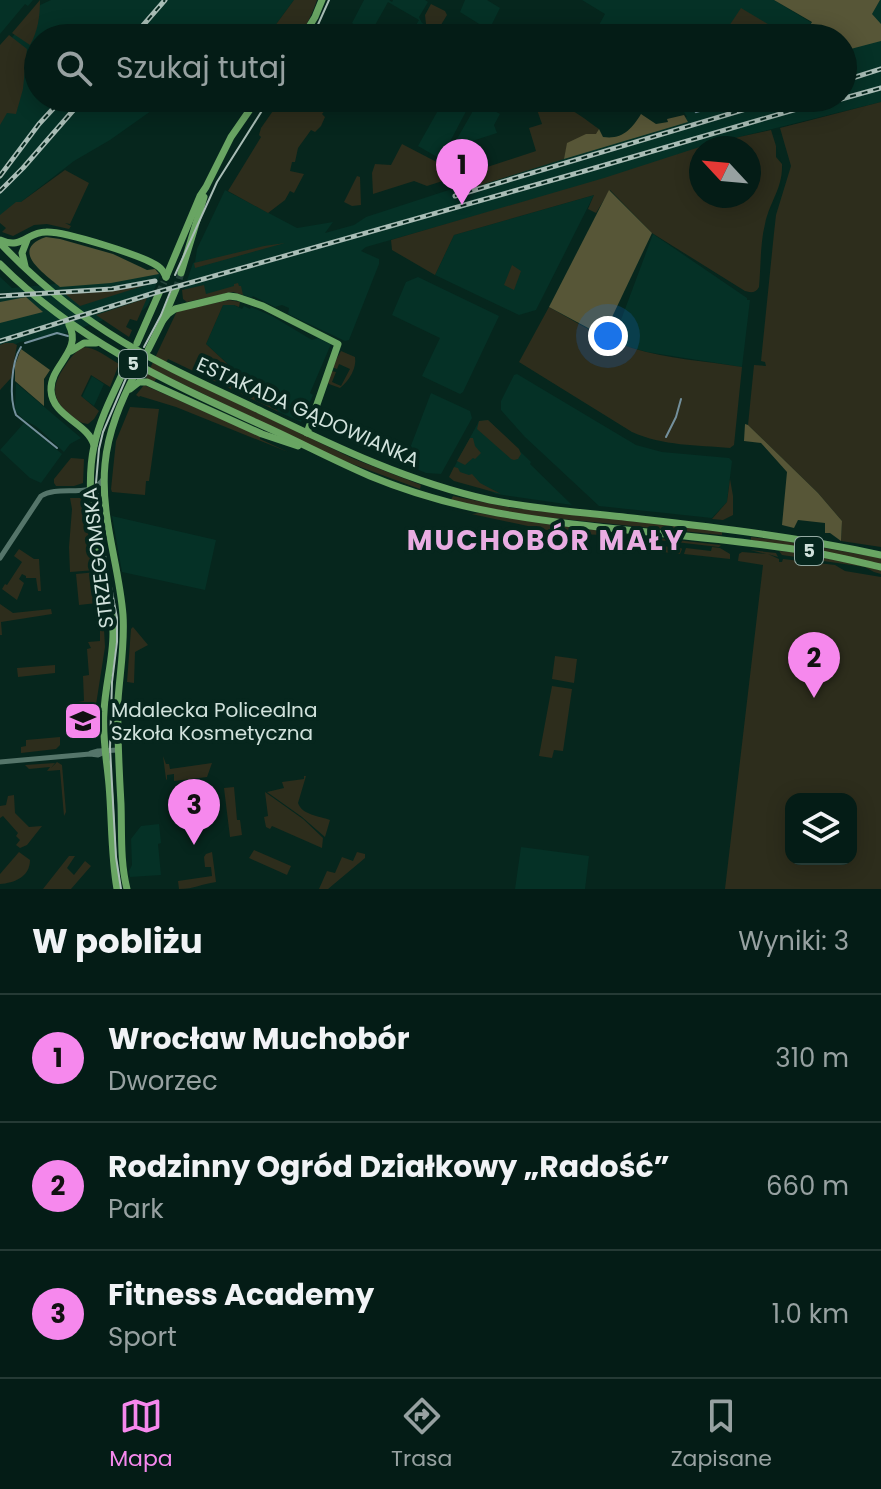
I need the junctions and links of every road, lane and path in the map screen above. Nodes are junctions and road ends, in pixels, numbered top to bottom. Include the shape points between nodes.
1 (322, 0) edge
2 (311, 24) edge
3 (248, 112) edge
4 (206, 187) junction
5 (30, 237) junction
6 (0, 242) edge
7 (172, 263) junction
8 (0, 264) edge
9 (158, 266) junction
10 (29, 271) junction
11 (181, 273) tunnel mouth
12 (159, 293) tunnel mouth
13 (185, 306) junction
14 (65, 320) junction
15 (163, 320) junction
16 (137, 343) dead end
17 (100, 344) junction
18 (148, 350) dead end
19 (67, 356) junction
20 (126, 366) dead end
21 (136, 372) dead end
22 (127, 392) junction
23 (104, 413) junction
24 (76, 423) junction
25 (307, 433) junction
26 (94, 446) junction
27 (311, 450) junction
28 (91, 471) junction
29 (104, 477) junction
30 (91, 489) junction
31 (73, 490) junction
32 (881, 555) edge
33 (0, 558) edge
34 (881, 567) edge
35 (118, 750) junction
36 (105, 752) junction
37 (0, 762) edge
38 (117, 889) edge
39 (127, 889) edge

1 - 2 main road
3 - 4 main road
4 - 7 main road
4 - 11 main road
5 - 6 main road via 16,244
5 - 9 main road via 50,232
5 - 10 main road via 22,253
6 - 10 main road, ESTAKADA GĄDOWIANKA / 5
7 - 9 main road
7 - 9 main road via 165,280
8 - 14 main road, ESTAKADA GĄDOWIANKA / 5
10 - 25 main road, ESTAKADA GĄDOWIANKA / 5 via 124,343
12 - 16 main road
13 - 15 main road
13 - 15 main road via 175,291
13 - 25 main road via 237,297 338,344
14 - 17 main road, ESTAKADA GĄDOWIANKA / 5
14 - 19 main road via 73,336
15 - 18 main road
17 - 19 main road via 84,343
17 - 27 main road, ESTAKADA GĄDOWIANKA / 5
19 - 24 main road via 51,390 55,405
20 - 23 main road, STRZEGOMSKA
21 - 22 main road, STRZEGOMSKA
22 - 27 main road via 144,381 264,435
22 - 29 main road, STRZEGOMSKA via 110,436
23 - 24 main road via 92,425
23 - 26 main road, STRZEGOMSKA
24 - 26 main road
25 - 32 main road, ESTAKADA GĄDOWIANKA / 5 via 393,471 493,500 813,541
26 - 28 main road, STRZEGOMSKA
27 - 34 main road, ESTAKADA GĄDOWIANKA / 5 via 394,485 471,507 809,551
28 - 30 main road, STRZEGOMSKA
28 - 31 street via 85,484
29 - 30 street
29 - 35 main road, STRZEGOMSKA via 123,614
30 - 31 street
30 - 36 main road, STRZEGOMSKA via 112,618
31 - 33 street via 41,496
35 - 36 street
35 - 39 main road, STRZEGOMSKA
36 - 37 street
36 - 38 main road, STRZEGOMSKA

